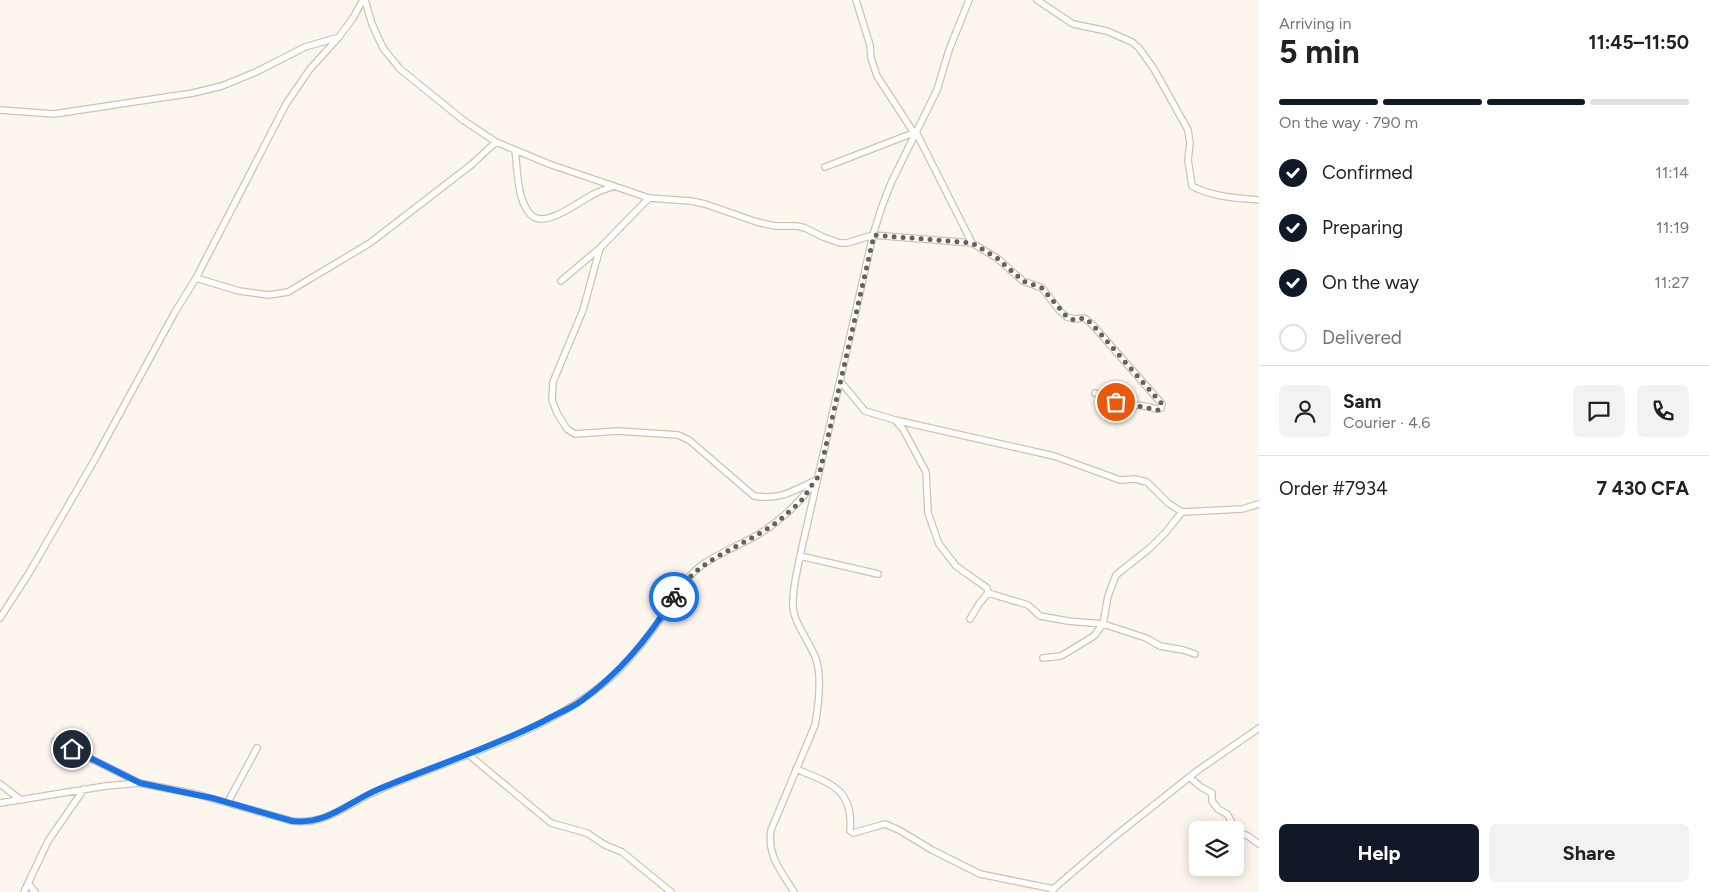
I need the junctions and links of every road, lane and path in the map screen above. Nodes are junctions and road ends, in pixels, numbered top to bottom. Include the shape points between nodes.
1 (364, 0) edge
2 (856, 0) edge
3 (969, 0) edge
4 (1037, 0) edge
5 (338, 37) junction
6 (0, 110) edge
7 (915, 133) junction
8 (496, 142) junction
9 (515, 150) junction
10 (826, 167) dead end
11 (614, 186) junction
12 (650, 198) junction
13 (1259, 200) edge
14 (874, 235) junction
15 (972, 243) junction
16 (600, 248) junction
17 (196, 278) junction
18 (562, 281) dead end
19 (840, 381) junction
20 (1096, 393) dead end
21 (895, 420) junction
22 (818, 478) junction
23 (1259, 504) edge
24 (1182, 512) junction
25 (800, 556) junction
26 (878, 574) dead end
27 (988, 593) junction
28 (0, 618) edge
29 (970, 619) dead end
30 (1103, 624) junction
31 (1195, 654) dead end
32 (1043, 658) dead end
33 (1259, 728) edge
34 (55, 740) dead end
35 (256, 748) dead end
36 (469, 755) junction
37 (796, 769) junction
38 (1189, 777) junction
39 (140, 783) junction
40 (0, 784) edge
41 (84, 789) junction
42 (21, 800) junction
43 (228, 802) junction
44 (0, 803) edge
45 (1259, 844) edge
46 (28, 883) junction
47 (1052, 890) edge
48 (24, 892) edge
49 (35, 892) edge
50 (671, 892) edge
51 (794, 892) edge

1 - 5 street
1 - 8 street via 390,59 463,120
2 - 7 street via 877,76
3 - 7 street via 949,50 938,90
4 - 13 street via 1073,24 1107,31 1139,48 1188,130 1192,186 1201,191
5 - 6 street via 305,47 222,86 193,93 54,114
5 - 17 street via 286,104
7 - 10 street
7 - 14 street via 891,183
7 - 15 street
8 - 9 street
8 - 17 street via 370,243 288,292 269,295 240,291
9 - 11 street
9 - 11 street via 521,195 536,218 555,216
11 - 12 street
12 - 14 street via 705,204 757,222 805,228 840,243
12 - 16 street
14 - 15 street
14 - 19 street
15 - 20 street via 997,258 1023,281 1042,288 1067,317 1074,320 1084,318 1091,323 1162,404 1156,410 1116,402
16 - 18 street
16 - 22 street via 583,310 553,382 552,400 567,428 575,434 618,431 678,436 689,440 754,496 781,496
17 - 28 street via 174,312 95,459
19 - 21 street via 865,412
19 - 22 street
21 - 24 street via 1054,456 1120,480 1147,482
21 - 27 street via 908,436 926,472 928,513 939,544 956,566 984,584
22 - 25 street
22 - 36 street via 780,519 758,535 702,565 686,579 636,652 603,684 575,705
23 - 24 street via 1242,509
24 - 30 street via 1150,548 1116,575
25 - 26 street
25 - 37 street via 793,606 816,660 818,697 814,725
27 - 29 street
27 - 30 street via 1028,605 1040,616
30 - 31 street via 1160,646
30 - 32 street via 1080,646 1061,656
33 - 38 street
34 - 39 street
35 - 43 street
36 - 43 street via 377,790 318,821 292,821
36 - 50 street via 551,823 587,833 622,852
37 - 47 street via 837,788 846,798 853,834 885,824 980,874
37 - 51 street via 771,830 769,843 777,865
38 - 45 street via 1212,793 1212,801 1227,814 1238,832
38 - 47 street
39 - 41 street
39 - 43 street
40 - 42 street
41 - 42 street
41 - 46 street via 48,841
42 - 44 street
46 - 48 street
46 - 49 street

